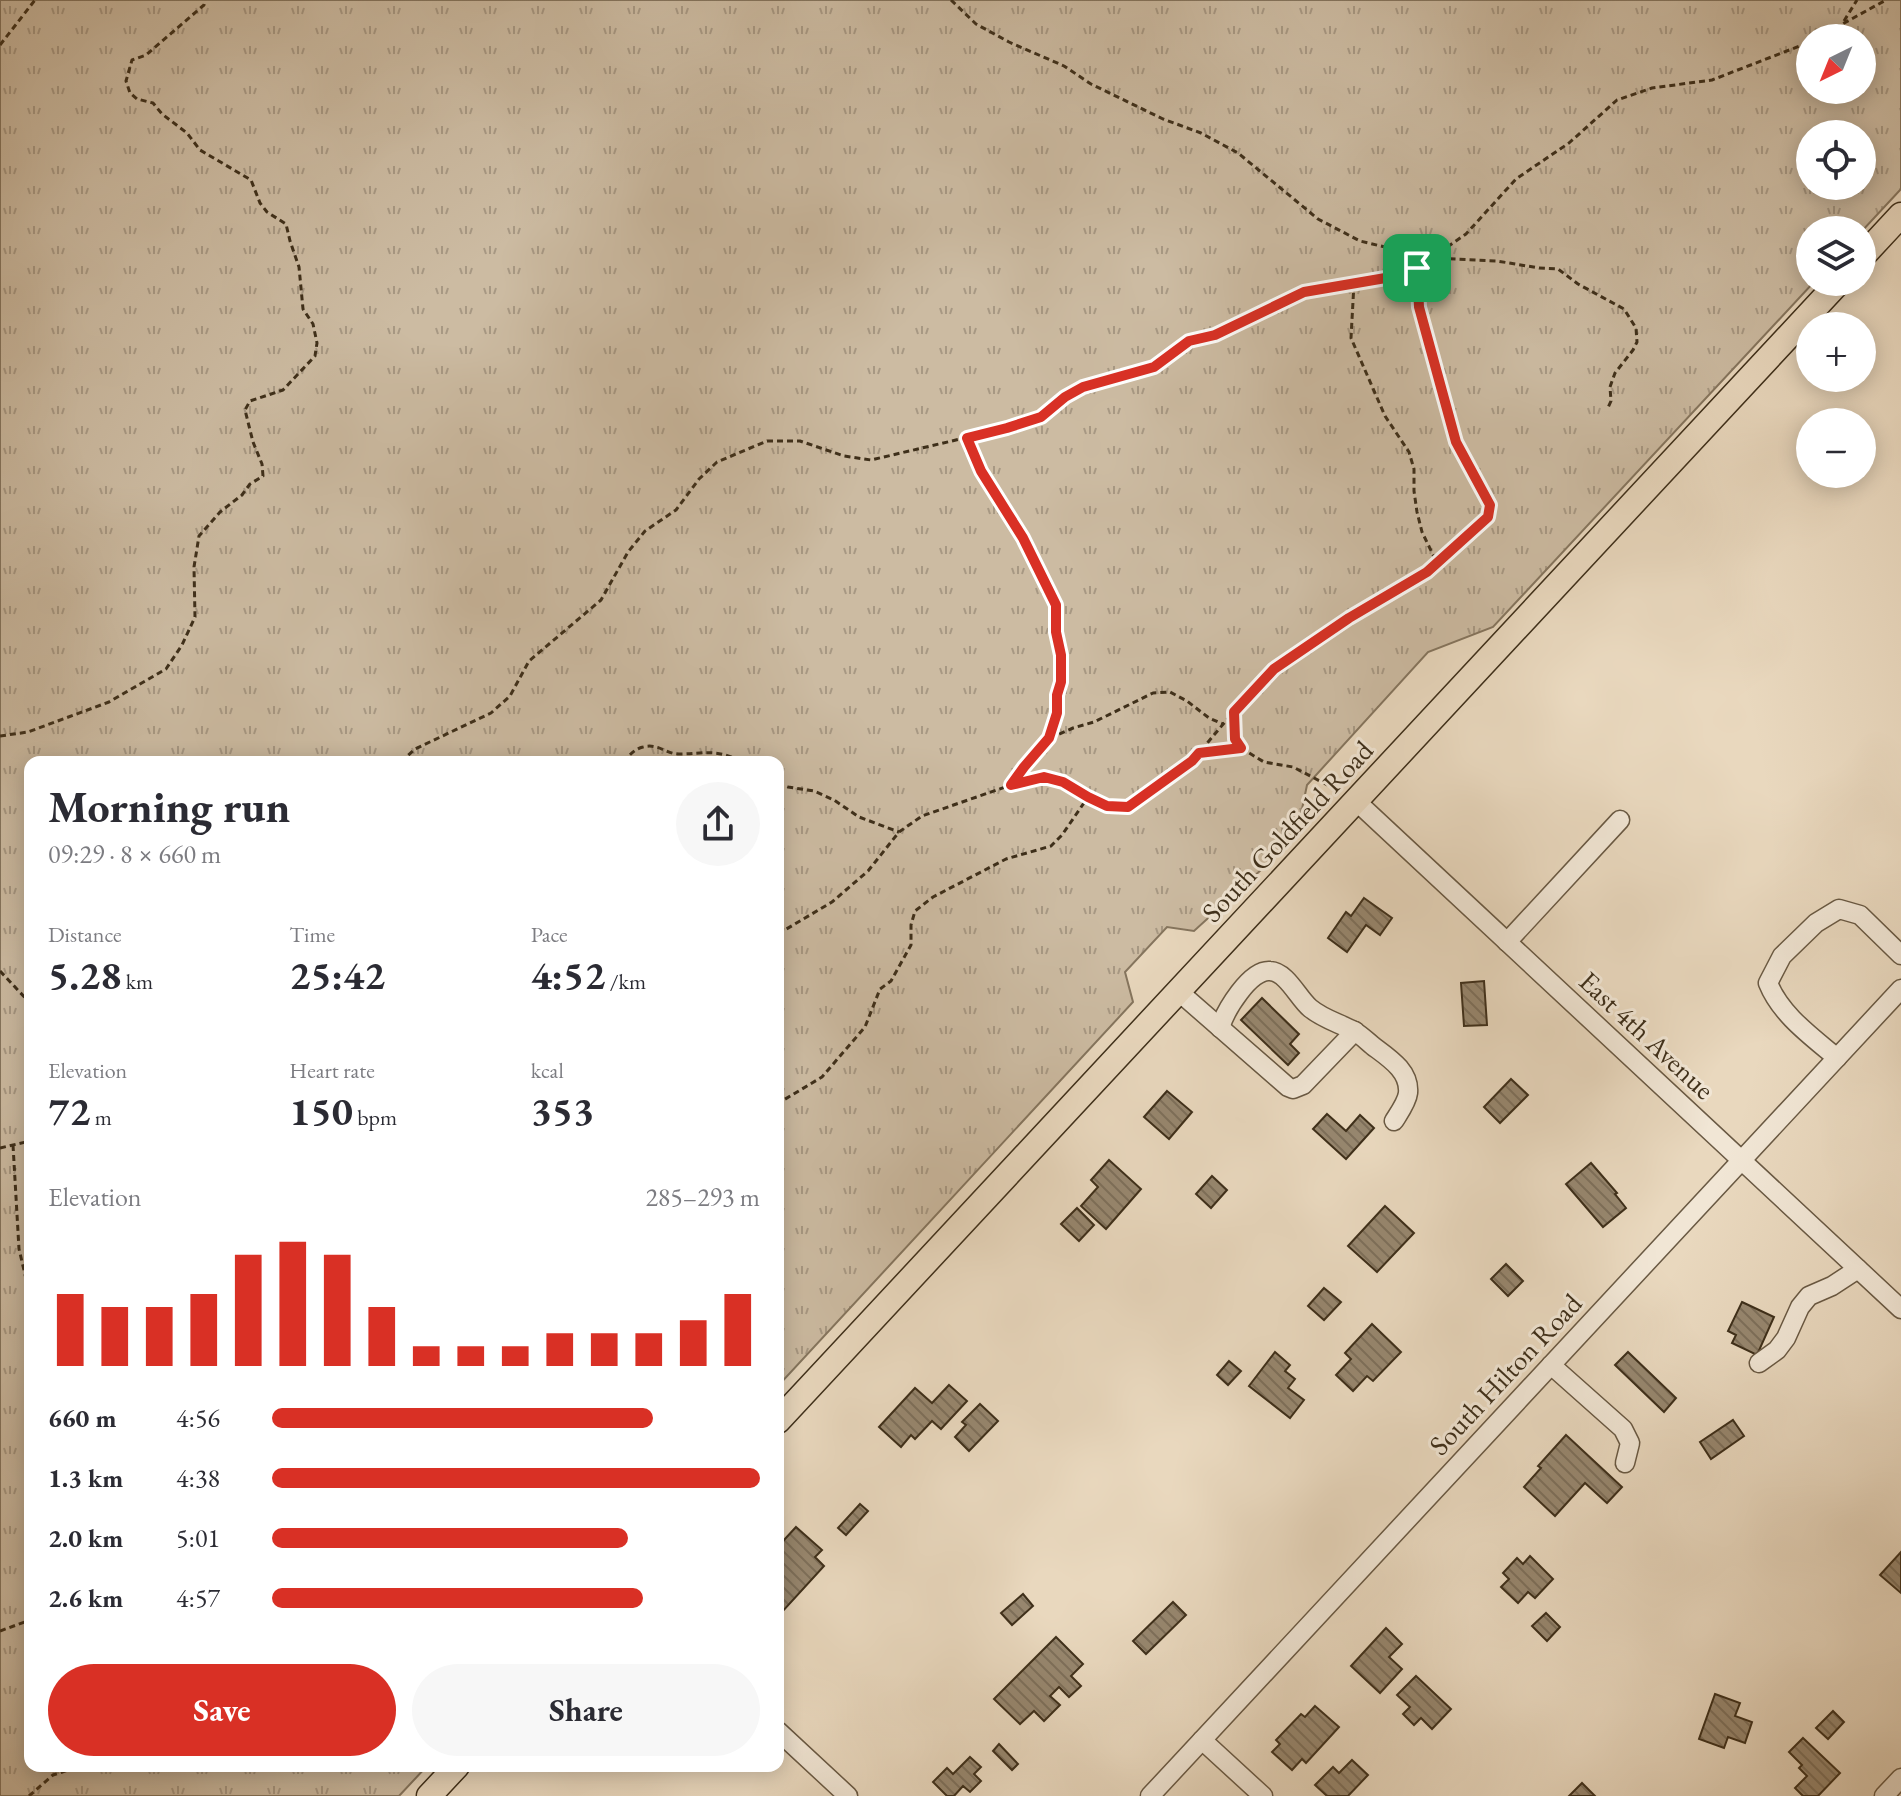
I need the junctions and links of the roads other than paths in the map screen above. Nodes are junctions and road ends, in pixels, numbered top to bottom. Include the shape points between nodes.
1 (1901, 215) edge
2 (1876, 242) edge
3 (1826, 296) edge
4 (1356, 801) junction
5 (1620, 820) dead end
6 (1507, 942) junction
7 (1901, 955) edge
8 (1901, 989) edge
9 (1178, 991) junction
10 (1220, 1028) junction
11 (1355, 1031) junction
12 (1837, 1058) junction
13 (1394, 1121) dead end
14 (1741, 1161) junction
15 (1858, 1269) junction
16 (1901, 1309) edge
17 (1759, 1363) dead end
18 (1551, 1365) junction
19 (784, 1415) edge
20 (1625, 1463) dead end
21 (784, 1737) edge
22 (1202, 1740) junction
23 (451, 1772) edge
24 (1901, 1778) edge
25 (429, 1796) edge
26 (848, 1796) edge
27 (1150, 1796) edge
28 (1263, 1796) edge
29 (1884, 1796) edge

1 - 2 main road
3 - 4 main road, South Goldfield Road
4 - 6 street, East 4th Avenue
4 - 9 main road, South Goldfield Road
5 - 6 street
6 - 14 street, East 4th Avenue
7 - 12 street via 1860,915 1839,909 1782,956 1768,983 1774,998
8 - 12 street, South Hilton Road
9 - 10 street
9 - 19 main road, South Goldfield Road
10 - 11 street via 1293,1089
10 - 11 street via 1237,995 1267,970 1275,971 1325,1019
11 - 13 street via 1397,1064 1407,1081 1408,1096
12 - 14 street, South Hilton Road
14 - 15 street, East 4th Avenue
14 - 18 street, South Hilton Road
15 - 16 street, East 4th Avenue
15 - 17 street via 1809,1296 1786,1338
18 - 20 street via 1623,1429 1630,1443
18 - 22 street, South Hilton Road
21 - 26 street
22 - 27 street, South Hilton Road
22 - 28 street
23 - 25 main road
24 - 29 street

